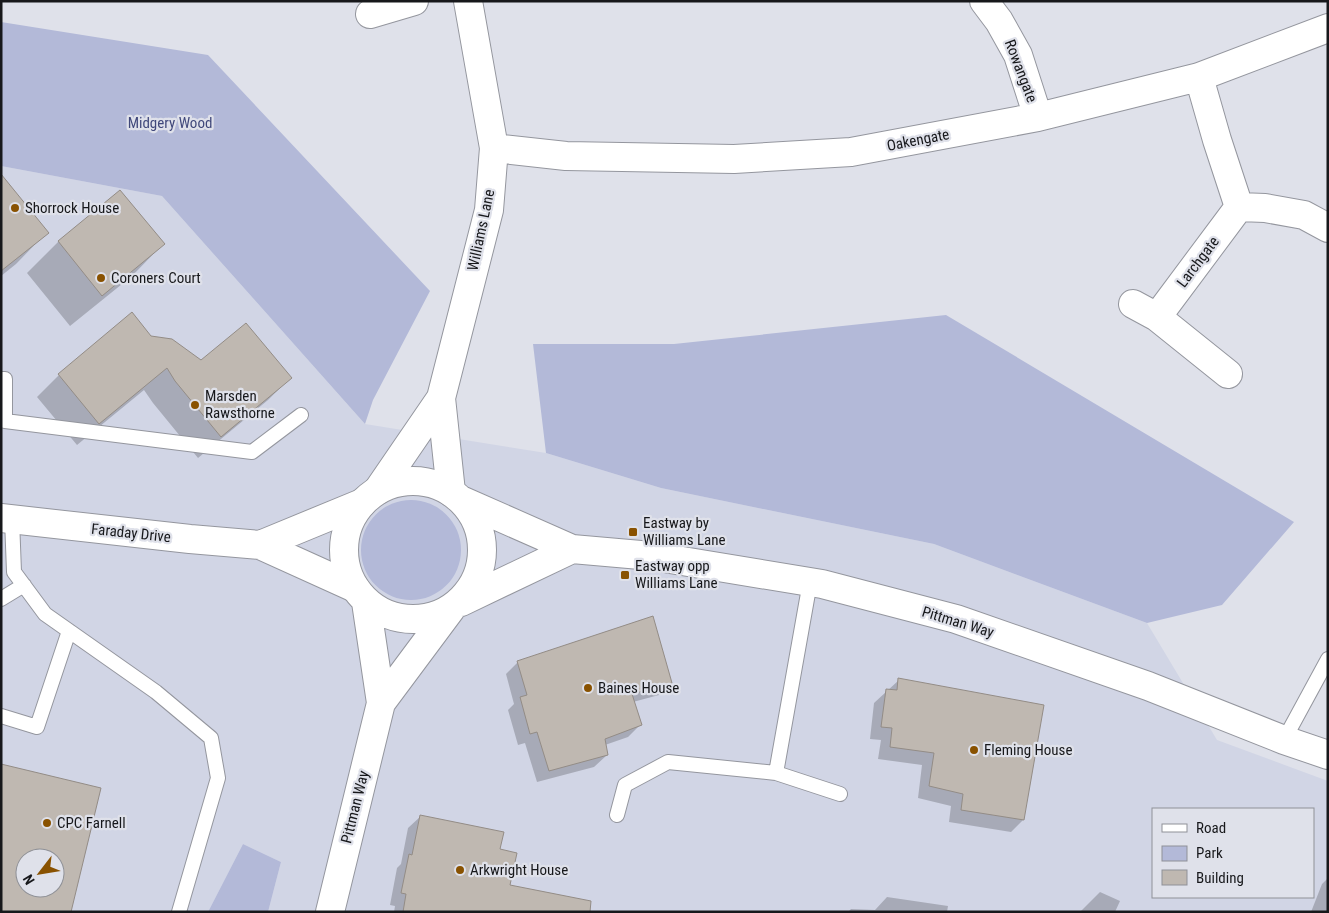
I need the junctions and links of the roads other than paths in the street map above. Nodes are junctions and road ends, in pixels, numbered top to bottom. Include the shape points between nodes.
1 (414, 1) edge
2 (468, 1) edge
3 (984, 1) edge
4 (370, 14) dead end
5 (1328, 28) edge
6 (1199, 78) junction
7 (1038, 117) junction
8 (494, 148) junction
9 (1239, 206) junction
10 (1328, 228) edge
11 (1133, 304) dead end
12 (1157, 317) junction
13 (1228, 374) dead end
14 (1, 379) edge
15 (441, 398) junction
16 (301, 415) dead end
17 (456, 496) junction
18 (370, 497) junction
19 (7, 518) edge
20 (260, 545) junction
21 (572, 549) junction
22 (810, 582) junction
23 (24, 585) junction
24 (360, 595) junction
25 (1, 599) edge
26 (456, 605) junction
27 (69, 631) junction
28 (1328, 659) edge
29 (381, 703) junction
30 (1, 716) edge
31 (1284, 740) junction
32 (1328, 755) edge
33 (776, 773) junction
34 (840, 794) dead end
35 (617, 815) dead end
36 (179, 912) edge
37 (330, 912) edge

1 - 4 street
2 - 8 street, Williams Lane
3 - 7 street, Rowangate via 1018,55
5 - 6 street, Oakengate
6 - 7 street, Oakengate
6 - 9 street
7 - 8 street, Oakengate via 851,152 724,159 566,156
8 - 15 street, Williams Lane via 488,210
9 - 10 street via 1304,215
9 - 12 street, Larchgate
11 - 12 street
12 - 13 street
14 - 16 lane via 4,380 4,421 242,451 252,452
15 - 17 street, Williams Lane
15 - 18 street, Williams Lane
17 - 18 street via 433,483 414,481 395,483
17 - 21 street, Pittman Way
17 - 26 street via 475,518 482,540 482,562 474,584
18 - 20 street, Faraday Drive
18 - 24 street via 349,522 344,544 345,567
19 - 20 street, Faraday Drive
19 - 23 lane via 14,572
20 - 24 street, Faraday Drive
21 - 22 street, Pittman Way via 652,556
21 - 26 street, Pittman Way
22 - 31 street, Pittman Way via 956,619 1148,686
22 - 33 lane
23 - 25 lane
23 - 27 lane via 45,614
24 - 26 street via 386,614 408,620 430,618
24 - 29 street, Pittman Way
26 - 29 street, Pittman Way
27 - 30 lane via 37,726
27 - 36 lane via 156,692 211,738 218,778
28 - 31 lane
29 - 37 street, Pittman Way
31 - 32 street, Pittman Way
33 - 34 lane
33 - 35 lane via 668,762 625,785

